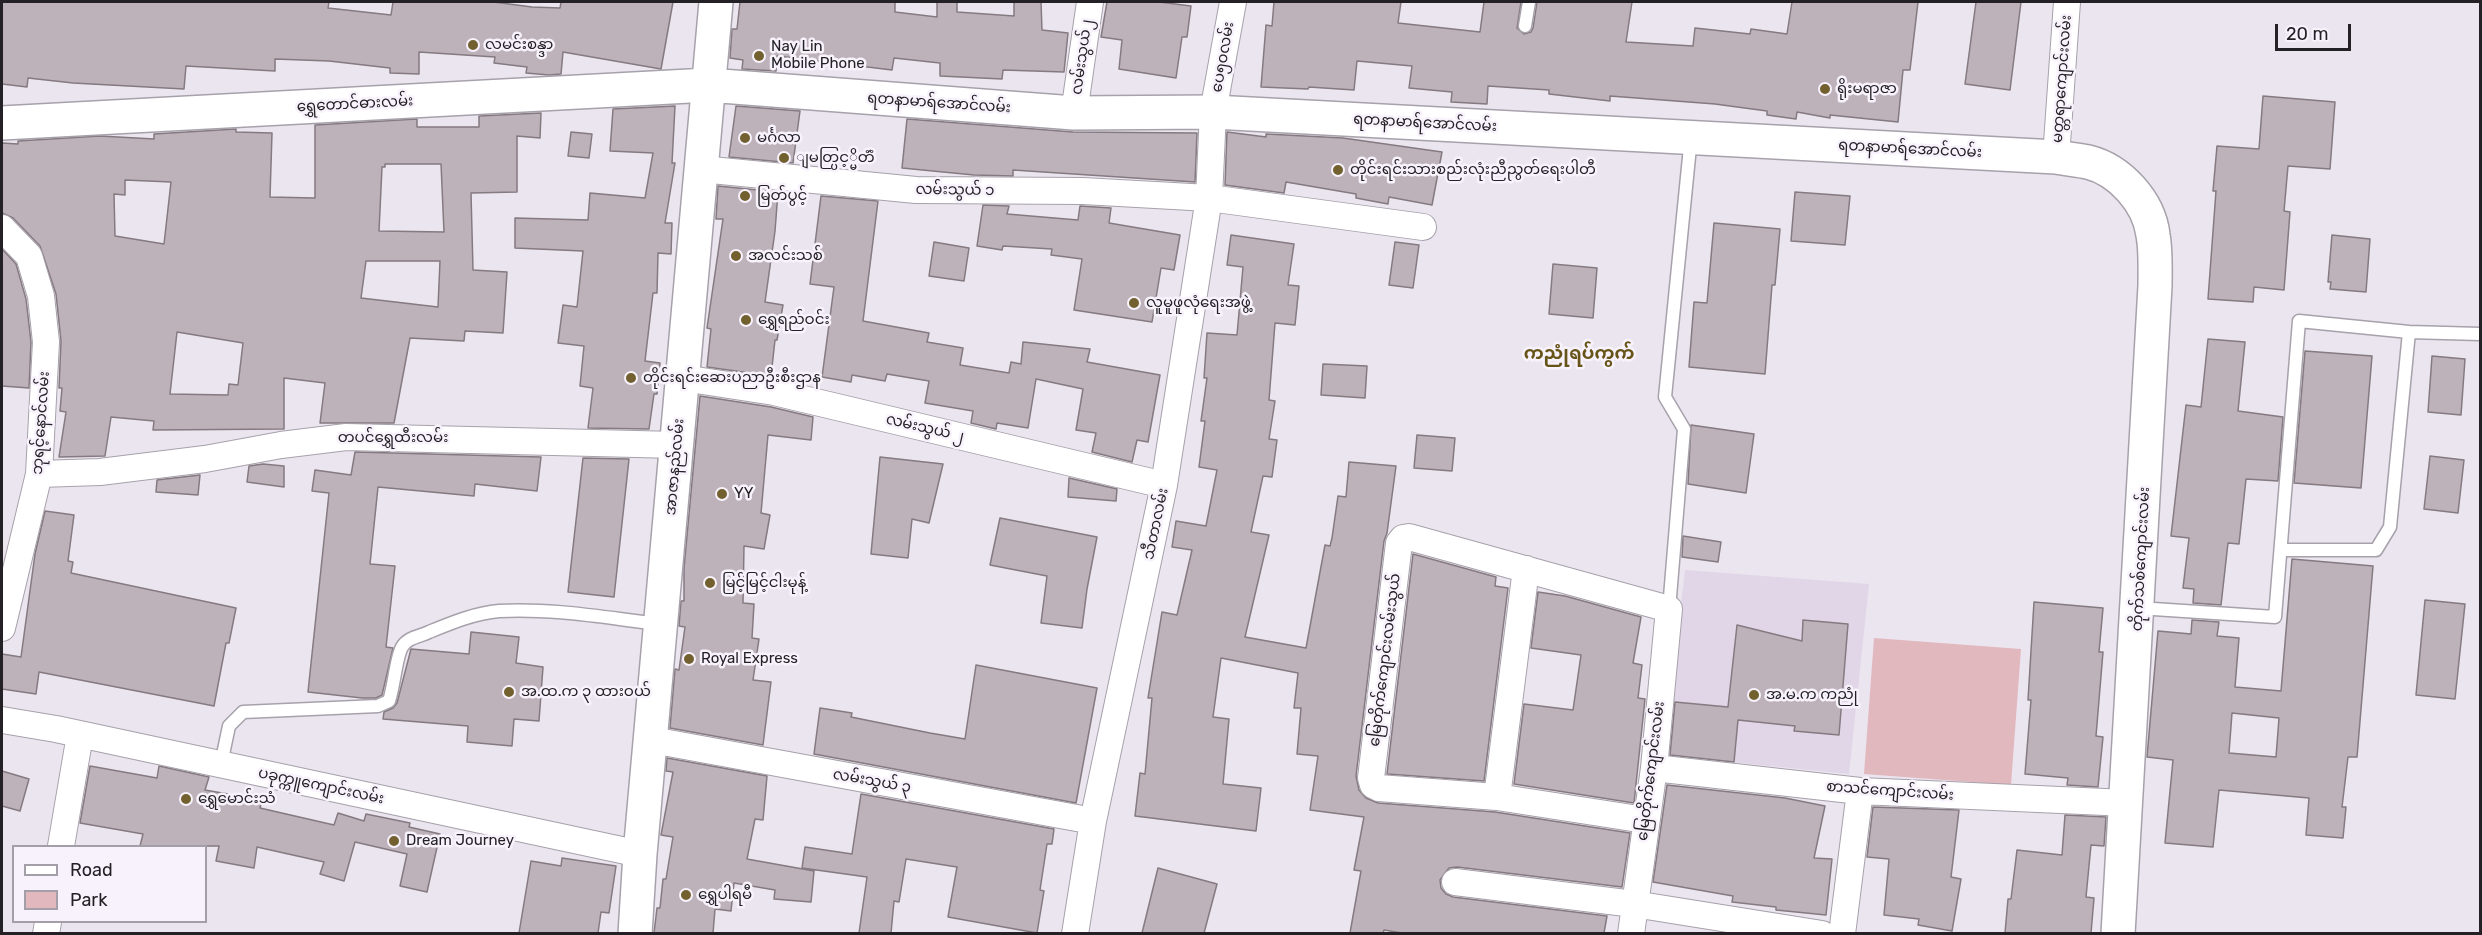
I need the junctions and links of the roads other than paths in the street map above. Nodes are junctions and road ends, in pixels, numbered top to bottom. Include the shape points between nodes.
1 (716, 2) edge
2 (1090, 2) edge
3 (1233, 2) edge
4 (1529, 2) edge
5 (2067, 2) edge
6 (1525, 26) dead end
7 (708, 85) junction
8 (1213, 112) junction
9 (1074, 113) junction
10 (2, 123) edge
11 (1691, 136) junction
12 (2056, 157) junction
13 (701, 169) junction
14 (2133, 190) joint
15 (1209, 198) junction
16 (1423, 227) dead end
17 (2, 228) edge
18 (2409, 332) junction
19 (2481, 334) edge
20 (684, 378) junction
21 (677, 445) junction
22 (39, 474) junction
23 (1164, 484) junction
24 (2281, 550) junction
25 (1526, 569) junction
26 (2138, 608) junction
27 (1669, 609) junction
28 (661, 624) junction
29 (2, 628) edge
30 (2, 720) edge
31 (80, 735) junction
32 (652, 740) junction
33 (221, 764) junction
34 (1654, 768) junction
35 (1860, 791) junction
36 (1497, 797) junction
37 (2127, 803) junction
38 (1645, 820) junction
39 (1093, 821) junction
40 (61, 845) edge
41 (640, 854) junction
42 (1455, 882) dead end
43 (1634, 904) junction
44 (635, 933) edge
45 (1075, 933) edge
46 (1631, 933) edge
47 (1822, 933) edge
48 (1842, 933) edge
49 (2118, 933) edge

1 - 7 street, အာဇာနည်လမ်း
2 - 9 street, လမ်းသွယ်၂
3 - 8 street, ပေ၅၀လမ်း
4 - 6 lane
5 - 12 street, မတ္တရာကျောင်းလမ်း
7 - 9 street, ရတနာမာရ်အောင်လမ်း
7 - 10 street, ရွှေတောင်ဓားလမ်း
7 - 13 street, အာဇာနည်လမ်း
8 - 9 street, ရတနာမာရ်အောင်လမ်း
8 - 11 street, ရတနာမာရ်အောင်လမ်း
8 - 15 street, သီတာလမ်း
11 - 12 street, ရတနာမာရ်အောင်လမ်း
11 - 27 lane via 1665,397 1684,429
12 - 14 street, ရတနာမာရ်အောင်လမ်း via 2091,163
13 - 15 street, လမ်းသွယ် ၁ via 916,190 1083,191
13 - 20 street, အာဇာနည်လမ်း
14 - 26 street, တိုက်သစ်ကျောင်းလမ်း via 2153,233 2155,286
15 - 16 street, လမ်းသွယ် ၁
15 - 23 street, သီတာလမ်း
17 - 22 street, ဘုရင့်နောင်လမ်း via 29,256 41,296 46,342
18 - 19 lane
18 - 24 lane via 2390,527 2376,550
18 - 24 lane via 2299,321
20 - 21 street, အာဇာနည်လမ်း
20 - 23 street, လမ်းသွယ် ၂ via 774,392
21 - 22 street, တပင်ရွှေထီးလမ်း via 346,436 135,468
21 - 28 street, အာဇာနည်လမ်း
22 - 29 street, ဘုရင့်နောင်လမ်း
23 - 39 street, သီတာလမ်း
24 - 26 lane via 2276,617
25 - 27 street, မြေတိုက်ကျောင်းလမ်းသွယ်
25 - 36 street
25 - 36 street, မြေတိုက်ကျောင်းလမ်းသွယ် via 1409,537 1400,543 1373,785
26 - 37 street, တိုက်သစ်ကျောင်းလမ်း
27 - 34 street, မြေတိုက်ကျောင်းလမ်း
28 - 32 street, အာဇာနည်လမ်း
28 - 33 lane via 547,611 498,611 447,623 411,638 401,648 389,701 378,705 243,712 229,726
30 - 31 street, ပခုက္ကူကျောင်းလမ်း
31 - 33 street, ပခုက္ကူကျောင်းလမ်း
31 - 40 street
32 - 39 street, လမ်းသွယ် ၃
32 - 41 street, အာဇာနည်လမ်း
33 - 41 street, ပခုက္ကူကျောင်းလမ်း
34 - 35 street, စာသင်ကျောင်းလမ်း
34 - 38 street, မြေတိုက်ကျောင်းလမ်း
35 - 37 street, စာသင်ကျောင်းလမ်း
35 - 48 street
36 - 38 street, မြေတိုက်ကျောင်းလမ်းသွယ်
37 - 49 street, တိုက်သစ်ကျောင်းလမ်း
38 - 43 street, မြေတိုက်ကျောင်းလမ်း
39 - 45 street, သီတာလမ်း
41 - 44 street, အာဇာနည်လမ်း
42 - 43 street
43 - 46 street, မြေတိုက်ကျောင်းလမ်း
43 - 47 street

